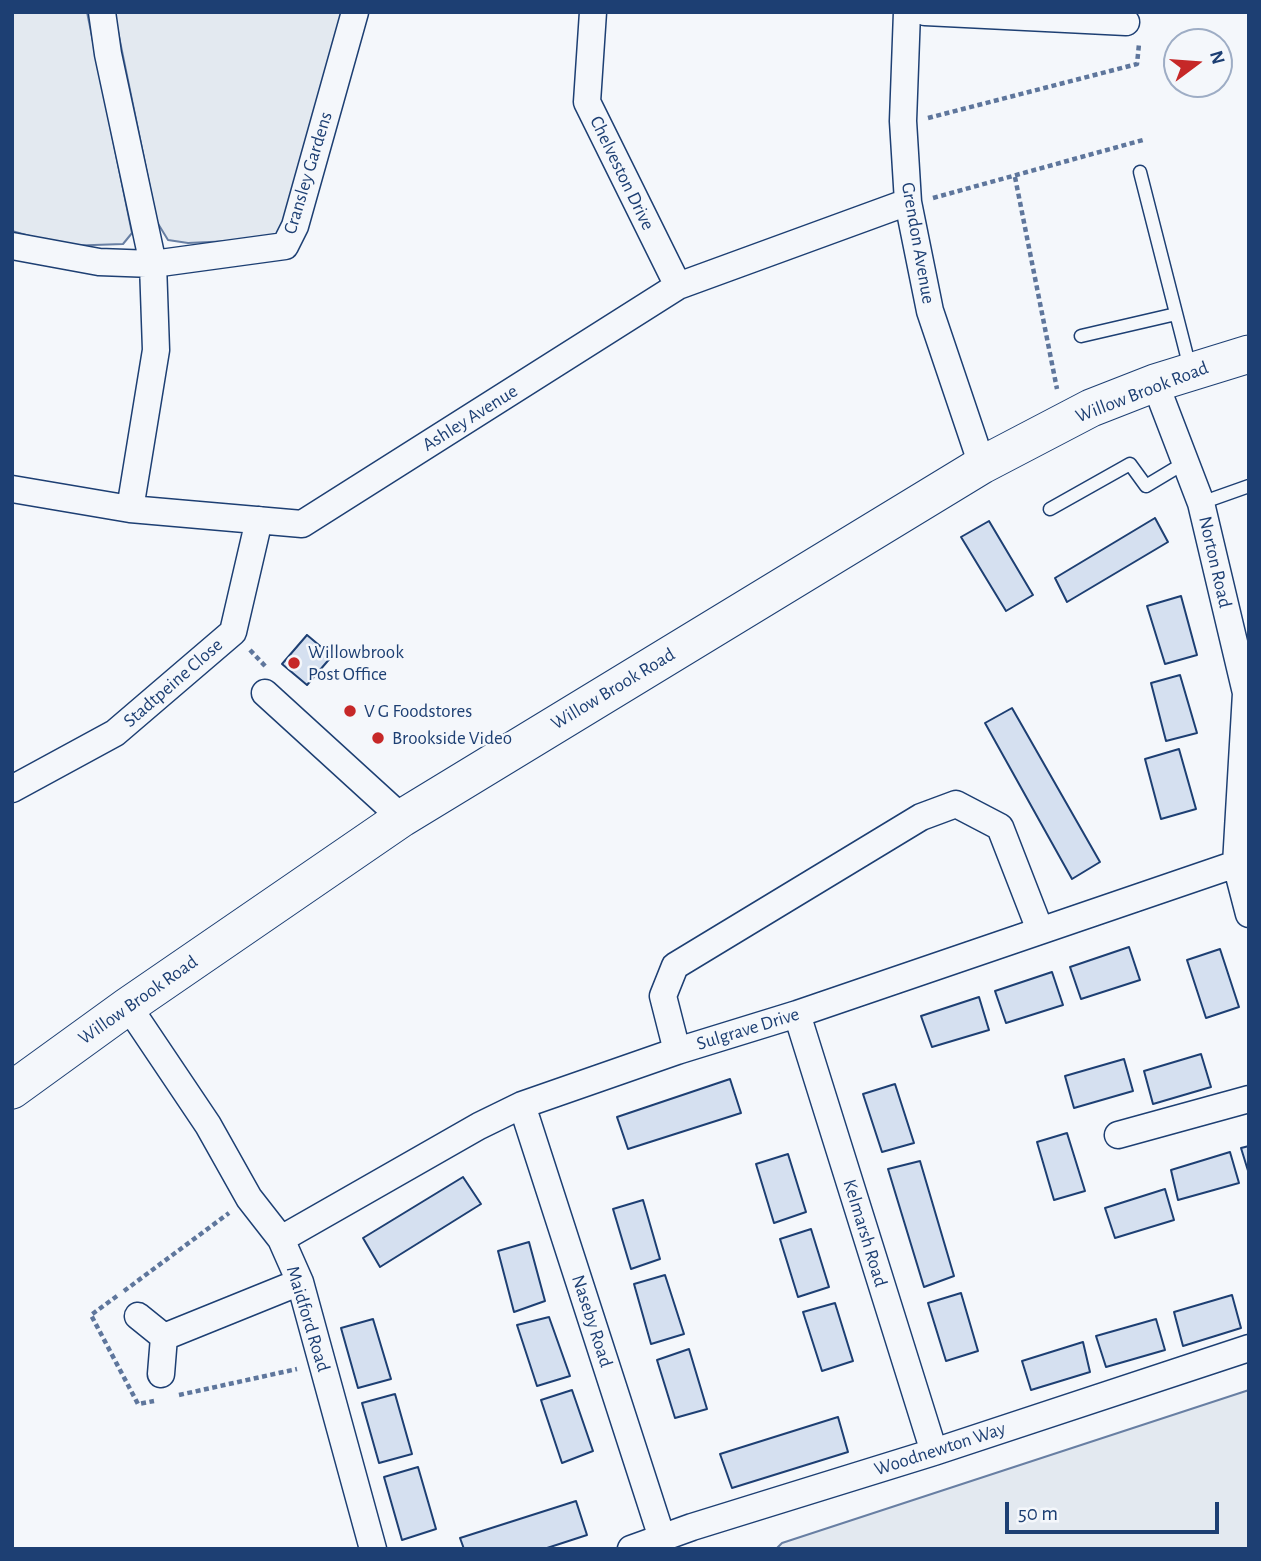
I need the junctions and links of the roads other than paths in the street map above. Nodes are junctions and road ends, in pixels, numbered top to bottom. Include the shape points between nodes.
1 (102, 12) edge
2 (355, 12) edge
3 (593, 12) edge
4 (907, 12) edge
5 (925, 12) edge
6 (1133, 27) road end
7 (1140, 172) dead end
8 (908, 202) junction
9 (12, 246) edge
10 (153, 264) junction
11 (678, 286) junction
12 (1176, 314) junction
13 (1081, 336) dead end
14 (1249, 354) edge
15 (1191, 372) junction
16 (1155, 383) junction
17 (1186, 462) junction
18 (982, 465) junction
19 (1249, 486) edge
20 (12, 489) edge
21 (1201, 503) junction
22 (130, 509) junction
23 (1050, 509) dead end
24 (259, 520) junction
25 (264, 693) road end
26 (12, 789) edge
27 (402, 818) junction
28 (1236, 864) junction
29 (1249, 914) edge
30 (1041, 930) junction
31 (128, 1006) junction
32 (797, 1014) junction
33 (677, 1051) junction
34 (12, 1090) edge
35 (1249, 1099) edge
36 (522, 1104) junction
37 (1118, 1135) dead end
38 (281, 1239) junction
39 (300, 1282) junction
40 (138, 1316) dead end
41 (164, 1337) junction
42 (1249, 1348) edge
43 (161, 1374) dead end
44 (934, 1452) junction
45 (662, 1538) junction
46 (373, 1549) edge
47 (631, 1549) edge

1 - 10 street
2 - 10 street, Cransley Gardens via 295,226 285,246
3 - 11 street, Chelveston Drive via 587,102
4 - 8 street, Grendon Avenue via 903,121
5 - 6 street
7 - 12 lane
8 - 11 street, Ashley Avenue
8 - 18 street, Grendon Avenue via 930,311
9 - 10 street, Cransley Gardens via 99,262
10 - 22 street via 156,350
11 - 24 street, Ashley Avenue via 302,524
12 - 13 lane
12 - 15 lane
14 - 15 street, Willow Brook Road
15 - 16 street, Willow Brook Road
16 - 17 street, Norton Road
16 - 18 street, Willow Brook Road via 1091,408
17 - 21 street, Norton Road
17 - 23 lane via 1146,486 1130,464
18 - 27 street, Willow Brook Road
19 - 21 lane
20 - 22 street, Ashley Avenue
21 - 28 street, Norton Road via 1246,693
22 - 24 street, Ashley Avenue
24 - 26 street, Stadtpeine Close via 233,632 115,733
25 - 27 street
27 - 31 street, Willow Brook Road
28 - 29 street, Norton Road
28 - 30 street, Sulgrave Drive
30 - 32 street, Sulgrave Drive
30 - 33 street via 1000,827 956,804 920,817 675,966 663,996
31 - 34 street, Willow Brook Road
31 - 38 street, Maidford Road via 208,1125 249,1198
32 - 33 street, Sulgrave Drive
32 - 44 street, Kelmarsh Road
33 - 36 street, Sulgrave Drive
35 - 37 street
36 - 38 street, Sulgrave Drive
36 - 45 street, Naseby Road
38 - 39 street, Maidford Road
39 - 41 street
39 - 46 street, Maidford Road
40 - 41 street
41 - 43 street
42 - 44 street, Woodnewton Way
44 - 45 street, Woodnewton Way
45 - 47 street, Woodnewton Way

